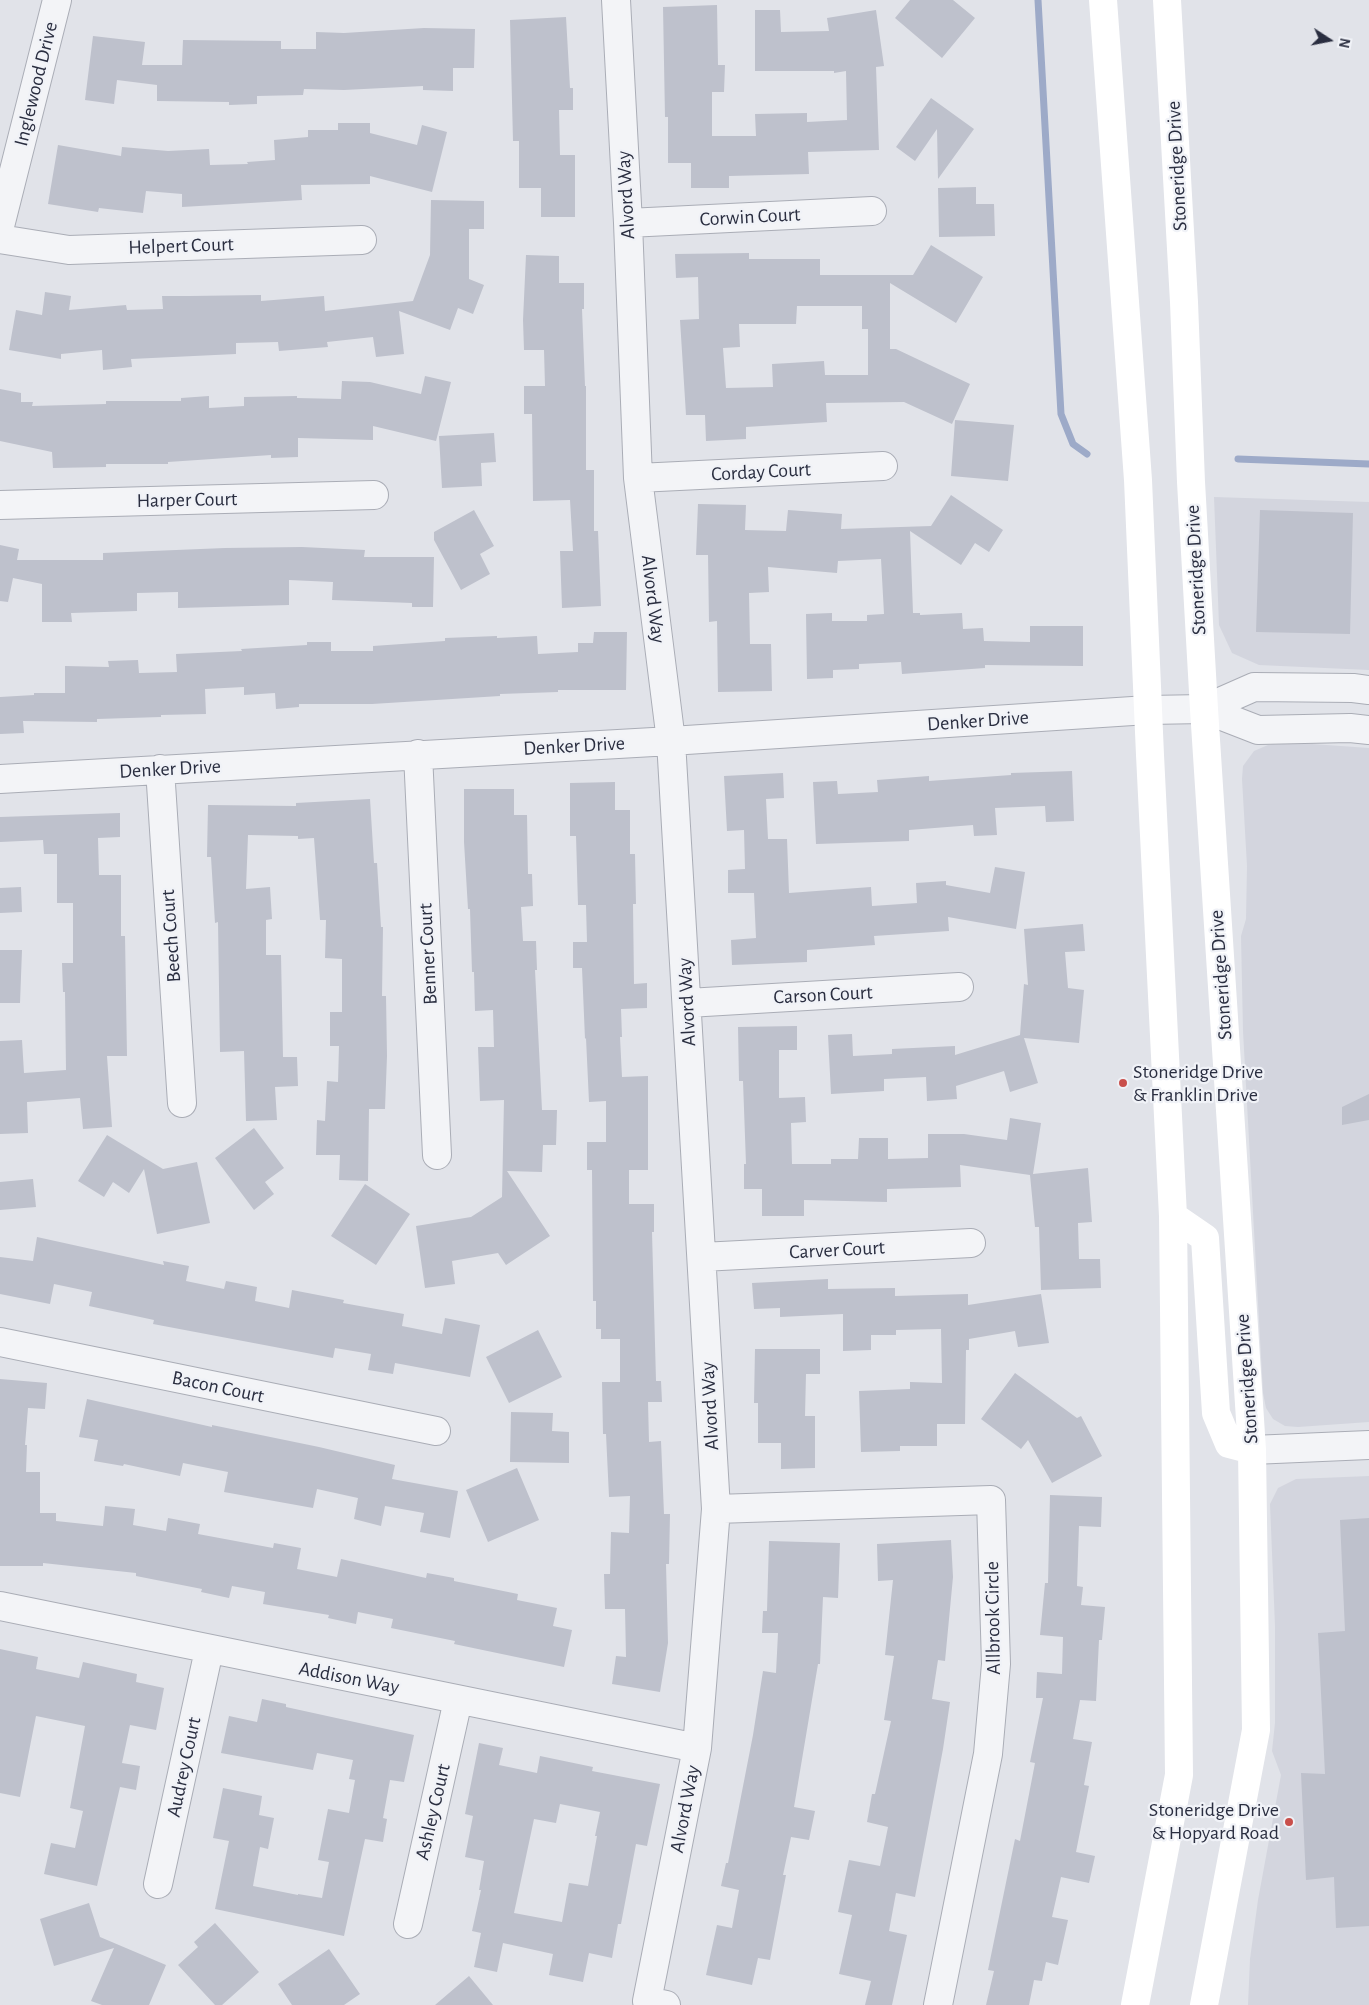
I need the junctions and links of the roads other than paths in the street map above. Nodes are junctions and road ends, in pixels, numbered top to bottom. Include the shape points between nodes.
1 (57, 0) edge
2 (616, 0) edge
3 (1104, 0) edge
4 (1167, 0) edge
5 (872, 211) dead end
6 (628, 223) junction
7 (0, 226) edge
8 (0, 239) edge
9 (362, 240) dead end
10 (884, 466) dead end
11 (638, 478) junction
12 (374, 495) dead end
13 (0, 505) edge
14 (1369, 690) edge
15 (1204, 709) junction
16 (1148, 710) junction
17 (1369, 730) edge
18 (671, 741) junction
19 (418, 754) junction
20 (160, 769) junction
21 (0, 779) edge
22 (958, 987) dead end
23 (688, 1003) junction
24 (182, 1104) dead end
25 (437, 1155) dead end
26 (1174, 1216) junction
27 (971, 1243) dead end
28 (702, 1257) junction
29 (0, 1342) edge
30 (436, 1431) dead end
31 (1369, 1445) edge
32 (1252, 1450) junction
33 (716, 1509) junction
34 (0, 1606) edge
35 (209, 1650) junction
36 (458, 1700) junction
37 (698, 1748) junction
38 (158, 1884) dead end
39 (408, 1924) dead end
40 (657, 2003) edge
41 (938, 2005) edge
42 (1135, 2005) edge
43 (1204, 2005) edge

1 - 7 street, Inglewood Drive
2 - 6 street, Alvord Way
3 - 16 main road via 1138,480
4 - 15 main road, Stoneridge Drive
5 - 6 street, Corwin Court
6 - 11 street, Alvord Way
8 - 9 street, Helpert Court via 69,250
10 - 11 street, Corday Court
11 - 18 street, Alvord Way
12 - 13 street, Harper Court
14 - 15 street via 1254,687
15 - 16 street, Denker Drive
15 - 17 street via 1258,730
15 - 32 main road, Stoneridge Drive
16 - 18 street, Denker Drive
16 - 26 main road
18 - 19 street, Denker Drive
18 - 23 street, Alvord Way
19 - 20 street, Denker Drive
19 - 25 street, Benner Court
20 - 21 street, Denker Drive
20 - 24 street, Beech Court
22 - 23 street, Carson Court
23 - 28 street, Alvord Way
26 - 32 main road via 1205,1238 1216,1413 1229,1444
26 - 42 main road via 1179,1775
27 - 28 street, Carver Court
28 - 33 street, Alvord Way
29 - 30 street, Bacon Court
31 - 32 street
32 - 43 main road, Stoneridge Drive via 1256,1730
33 - 37 street, Alvord Way
33 - 41 street, Allbrook Circle via 991,1500 996,1664 988,1754
34 - 35 street, Addison Way
35 - 36 street, Addison Way
35 - 38 street, Audrey Court
36 - 37 street, Addison Way
36 - 39 street, Ashley Court
37 - 40 street, Alvord Way

